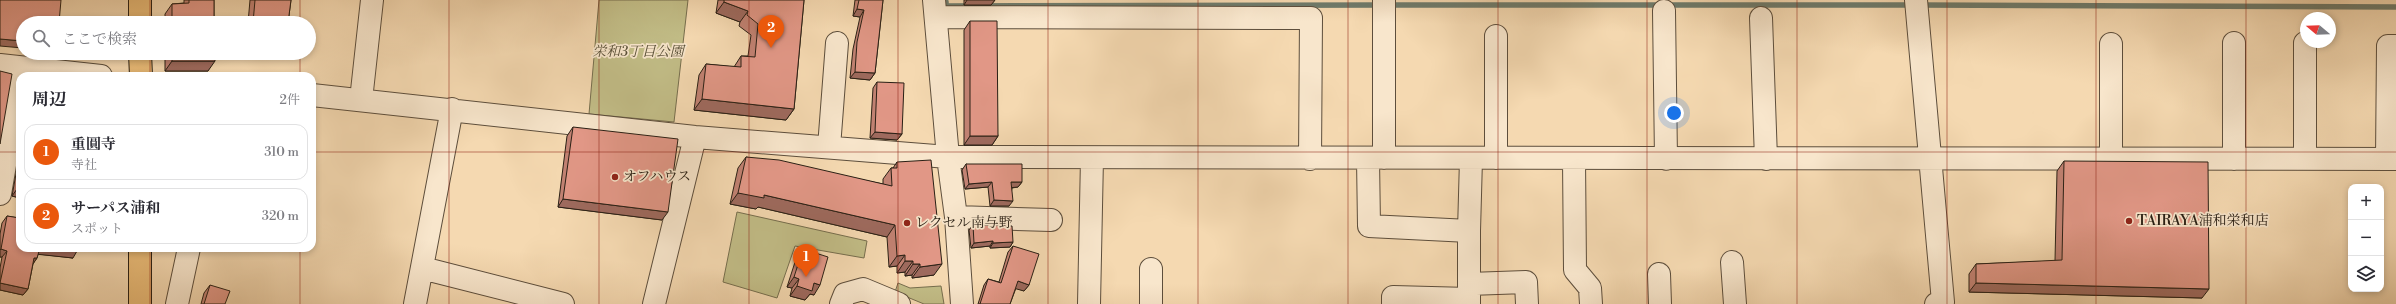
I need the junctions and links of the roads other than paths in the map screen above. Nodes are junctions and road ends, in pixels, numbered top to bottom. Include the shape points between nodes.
1 (140, 0) edge
2 (372, 0) edge
3 (1384, 0) edge
4 (1916, 0) edge
5 (935, 8) edge
6 (1664, 11) dead end
7 (140, 16) edge
8 (1761, 18) dead end
9 (1496, 36) dead end
10 (837, 43) dead end
11 (2234, 43) dead end
12 (2111, 44) dead end
13 (2396, 46) edge
14 (2305, 48) edge
15 (140, 60) edge
16 (0, 65) edge
17 (16, 72) edge
18 (140, 72) edge
19 (316, 95) edge
20 (361, 100) junction
21 (16, 103) edge
22 (452, 109) junction
23 (695, 137) junction
24 (829, 147) junction
25 (948, 157) junction
26 (1092, 158) junction
27 (1496, 158) junction
28 (1310, 159) junction
29 (1376, 159) junction
30 (1471, 159) junction
31 (1574, 159) junction
32 (1666, 159) junction
33 (1766, 159) junction
34 (1930, 159) junction
35 (2111, 159) junction
36 (2234, 159) junction
37 (2392, 159) edge
38 (2305, 160) junction
39 (0, 194) edge
40 (956, 218) junction
41 (1051, 220) dead end
42 (1470, 231) junction
43 (140, 252) edge
44 (188, 252) edge
45 (1732, 262) dead end
46 (422, 268) junction
47 (1151, 269) dead end
48 (1659, 274) dead end
49 (1469, 296) edge
50 (1940, 303) edge
51 (140, 304) edge
52 (177, 304) edge
53 (415, 304) edge
54 (563, 304) edge
55 (654, 304) edge
56 (841, 304) edge
57 (899, 304) edge
58 (962, 304) edge
59 (1090, 304) edge
60 (1151, 304) edge
61 (1393, 304) edge
62 (1527, 304) edge
63 (1591, 304) edge
64 (1660, 304) edge
65 (1735, 304) edge

1 - 7 highway
2 - 20 street
3 - 29 street
4 - 34 street
5 - 25 street
5 - 28 street via 1310,18
6 - 32 street
8 - 33 street
9 - 27 street
10 - 24 street
11 - 36 street
12 - 35 street
13 - 37 street via 2388,46
14 - 38 street
15 - 18 highway
16 - 17 street
19 - 20 street
20 - 22 street
21 - 39 street
22 - 23 street
22 - 46 street
23 - 24 street
23 - 55 street
24 - 25 street
25 - 26 street
25 - 40 street
26 - 28 street
26 - 59 street
27 - 30 street
27 - 31 street
28 - 29 street
29 - 30 street
29 - 42 street via 1369,226
30 - 42 street
31 - 32 street
31 - 63 street via 1575,270 1590,288
32 - 33 street
33 - 34 street
34 - 35 street
34 - 50 street
35 - 36 street
36 - 38 street
37 - 38 street
40 - 41 street
40 - 58 street
42 - 49 street
43 - 51 highway
44 - 52 street
45 - 65 street
46 - 53 street
46 - 54 street
47 - 60 street
48 - 64 street
49 - 61 street via 1393,297
49 - 62 street via 1526,282
56 - 57 street via 845,294 863,289

